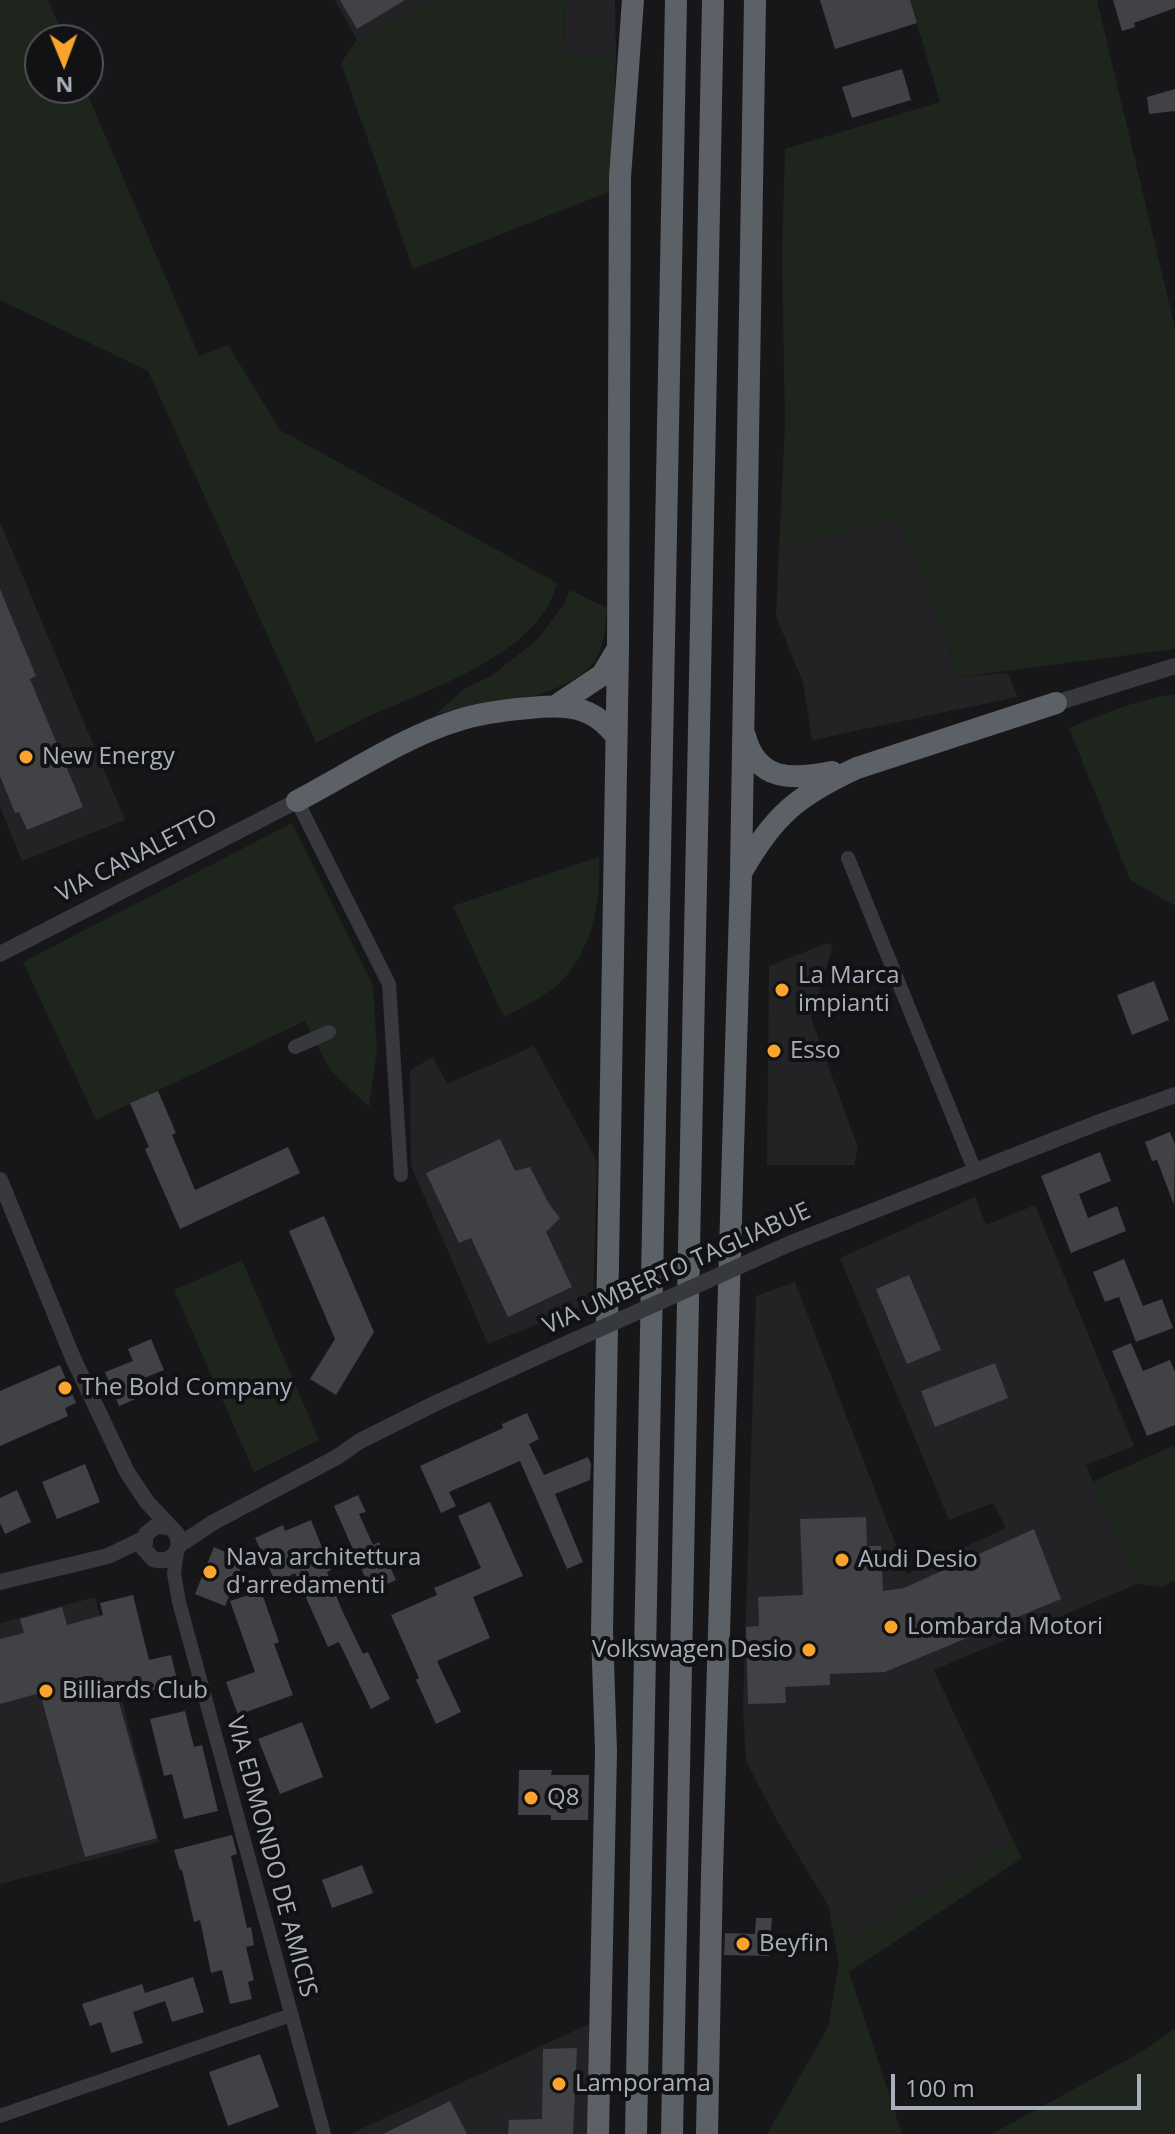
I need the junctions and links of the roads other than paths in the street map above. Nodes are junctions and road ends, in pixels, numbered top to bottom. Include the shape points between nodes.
1 (633, 0) edge
2 (676, 0) edge
3 (713, 0) edge
4 (755, 0) edge
5 (618, 649) junction
6 (1175, 666) edge
7 (1056, 703) joint
8 (557, 705) junction
9 (741, 724) junction
10 (616, 736) junction
11 (857, 768) junction
12 (297, 801) junction
13 (848, 858) dead end
14 (741, 874) junction
15 (0, 954) edge
16 (329, 1032) dead end
17 (295, 1047) dead end
18 (1175, 1095) edge
19 (975, 1171) junction
20 (401, 1175) dead end
21 (0, 1180) edge
22 (127, 1472) junction
23 (144, 1536) junction
24 (175, 1538) junction
25 (108, 1556) junction
26 (153, 1559) junction
27 (0, 1582) edge
28 (176, 1592) junction
29 (291, 2015) junction
30 (0, 2116) edge
31 (324, 2134) edge
32 (598, 2134) edge
33 (636, 2134) edge
34 (672, 2134) edge
35 (707, 2134) edge

1 - 5 highway via 620,177
2 - 33 highway
3 - 34 highway
4 - 9 highway
5 - 8 highway via 602,675
5 - 10 highway
6 - 7 street
7 - 11 highway
8 - 10 highway via 604,720
8 - 12 highway via 455,721
9 - 11 highway via 754,760 766,769 792,778
9 - 14 highway
10 - 32 highway
11 - 14 highway via 803,796 777,818
12 - 15 street, VIA CANALETTO
12 - 20 street via 389,984
13 - 19 street
14 - 35 highway
16 - 17 street
18 - 19 street, VIA UMBERTO TAGLIABUE
19 - 24 street, VIA UMBERTO TAGLIABUE, bridge via 789,1244 436,1403
21 - 22 street via 73,1358
22 - 23 street
22 - 24 street
23 - 24 street via 156,1526
23 - 25 street
23 - 26 street via 144,1549
24 - 26 street via 172,1557
24 - 28 street, VIA EDMONDO DE AMICIS
25 - 26 street
25 - 27 street
26 - 28 street, VIA EDMONDO DE AMICIS
28 - 29 street, VIA EDMONDO DE AMICIS
29 - 30 street
29 - 31 street, VIA EDMONDO DE AMICIS

